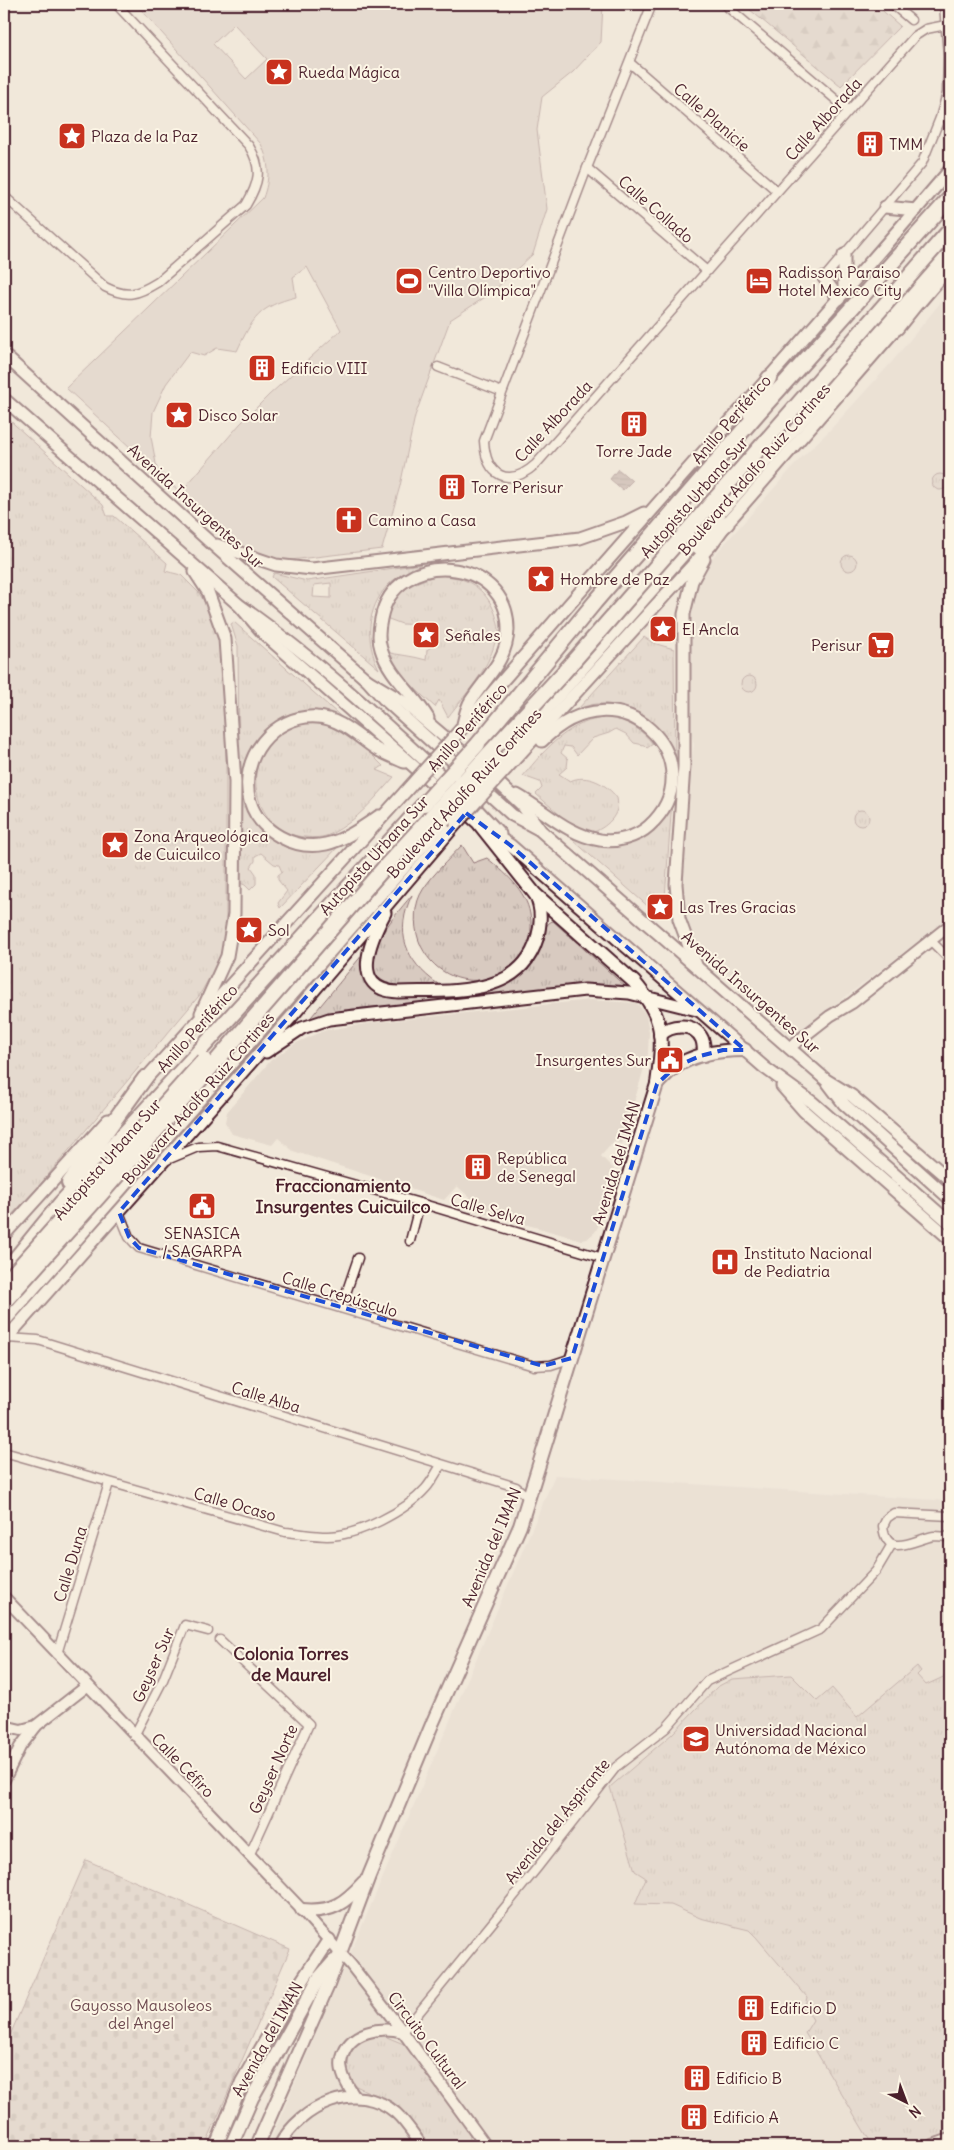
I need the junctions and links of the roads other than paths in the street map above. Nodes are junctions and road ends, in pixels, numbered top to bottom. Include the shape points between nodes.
1 (116, 4) edge
2 (652, 4) edge
3 (724, 4) edge
4 (892, 4) edge
5 (944, 4) edge
6 (911, 20) dead end
7 (946, 25) junction
8 (630, 63) junction
9 (848, 110) junction
10 (950, 158) edge
11 (587, 168) junction
12 (950, 170) edge
13 (941, 180) junction
14 (777, 191) junction
15 (4, 196) edge
16 (950, 198) edge
17 (885, 207) junction
18 (916, 210) junction
19 (950, 217) edge
20 (950, 230) edge
21 (950, 251) edge
22 (844, 255) junction
23 (950, 260) edge
24 (950, 268) edge
25 (707, 271) junction
26 (824, 278) joint
27 (841, 296) junction
28 (896, 328) junction
29 (4, 355) edge
30 (438, 367) dead end
31 (769, 378) junction
32 (502, 392) junction
33 (4, 399) edge
34 (713, 465) junction
35 (650, 510) junction
36 (727, 523) junction
37 (211, 543) junction
38 (711, 545) junction
39 (186, 559) junction
40 (239, 606) junction
41 (600, 647) junction
42 (367, 680) junction
43 (432, 726) junction
44 (461, 729) junction
45 (413, 766) junction
46 (504, 766) junction
47 (509, 792) junction
48 (392, 806) junction
49 (450, 823) junction
50 (480, 825) junction
51 (542, 831) junction
52 (510, 845) junction
53 (535, 894) junction
54 (394, 895) junction
55 (950, 925) edge
56 (931, 941) junction
57 (950, 960) edge
58 (697, 967) junction
59 (646, 996) junction
60 (700, 1011) junction
61 (197, 1023) junction
62 (660, 1036) junction
63 (789, 1048) junction
64 (745, 1050) junction
65 (704, 1055) junction
66 (252, 1062) junction
67 (765, 1068) junction
68 (146, 1078) junction
69 (826, 1080) junction
70 (657, 1084) junction
71 (164, 1161) junction
72 (950, 1180) edge
73 (950, 1199) edge
74 (420, 1203) junction
75 (119, 1212) junction
76 (950, 1223) edge
77 (4, 1235) edge
78 (950, 1239) edge
79 (410, 1241) dead end
80 (358, 1258) dead end
81 (603, 1258) junction
82 (4, 1272) edge
83 (4, 1284) edge
84 (4, 1302) edge
85 (341, 1308) junction
86 (4, 1320) edge
87 (5, 1339) edge
88 (572, 1358) junction
89 (4, 1452) edge
90 (441, 1465) junction
91 (109, 1483) junction
92 (535, 1483) junction
93 (516, 1487) junction
94 (530, 1498) junction
95 (950, 1516) edge
96 (950, 1537) edge
97 (892, 1544) junction
98 (4, 1597) edge
99 (208, 1631) dead end
100 (220, 1640) dead end
101 (57, 1654) junction
102 (87, 1686) junction
103 (37, 1725) junction
104 (4, 1726) edge
105 (134, 1736) junction
106 (4, 1780) edge
107 (249, 1856) junction
108 (369, 1876) junction
109 (302, 1910) junction
110 (329, 1940) junction
111 (341, 1954) junction
112 (403, 2032) junction
113 (355, 2097) junction
114 (476, 2132) junction
115 (950, 2139) edge
116 (216, 2146) edge
117 (231, 2146) edge
118 (257, 2146) edge
119 (279, 2146) edge
120 (422, 2146) edge
121 (477, 2146) edge
122 (486, 2146) edge
123 (930, 2146) edge

1 - 15 street via 249,146 259,172 256,188 246,205 158,282 130,295 118,294 105,287
2 - 8 street, Calle Alborada
3 - 9 street
4 - 6 street
5 - 7 street
7 - 9 street, Calle Alborada via 926,29 915,36
7 - 17 street via 947,93 940,118 922,163
8 - 11 street, Calle Alborada
8 - 14 street, Calle Planicie
9 - 14 street, Calle Alborada
10 - 13 main road
11 - 25 street, Calle Collado
11 - 32 street, Calle Alborada
12 - 13 main road
13 - 18 main road
14 - 25 street, Calle Alborada
16 - 34 highway, Anillo Periférico
17 - 18 main road
17 - 22 street
18 - 27 main road
19 - 83 highway, Autopista Urbana Sur, bridge via 554,670
20 - 84 highway, Autopista Urbana Sur, bridge via 570,665 383,870
21 - 41 highway
22 - 26 street
22 - 27 main road
23 - 28 highway
24 - 28 main road, Boulevard Adolfo Ruiz Cortines
25 - 32 street, Calle Alborada via 536,464 518,477 508,478 499,474 485,454 484,441
26 - 27 main road
27 - 31 main road
28 - 36 main road, Boulevard Adolfo Ruiz Cortines
29 - 37 main road, Avenida Insurgentes Sur
30 - 32 street
31 - 34 highway via 756,405 719,452
31 - 35 main road
33 - 39 main road
34 - 82 highway, Anillo Periférico, bridge via 478,744 61,1203
35 - 37 main road via 580,538 312,569 276,565
35 - 44 main road
36 - 38 main road, Boulevard Adolfo Ruiz Cortines
36 - 41 highway
37 - 42 main road, Avenida Insurgentes Sur
38 - 46 main road, Boulevard Adolfo Ruiz Cortines
38 - 58 main road via 689,589 682,636 684,766 676,884 679,919
39 - 40 main road
39 - 61 main road via 208,592 226,639 235,782 234,914 227,956
40 - 45 main road via 264,634
40 - 52 main road via 270,627 388,726 486,818
41 - 46 highway
42 - 43 main road, Avenida Insurgentes Sur via 390,692
42 - 51 main road, Avenida Insurgentes Sur via 512,816
43 - 44 main road via 384,657 380,623 385,606 401,584 424,572 446,568 464,571 482,580 498,596 507,619 503,654 469,704
43 - 47 main road, Avenida Insurgentes Sur
44 - 48 main road, bridge
45 - 48 main road via 378,750 340,724 310,717 292,721 268,736 258,749 250,769 249,795 255,810 270,829 293,842 311,846 334,842
45 - 50 main road
46 - 47 main road via 524,759 550,732 565,722 609,710 635,718 648,727 664,747 671,768 670,790 662,811 646,828 616,840 593,839 570,830
46 - 49 highway, bridge
47 - 51 main road, Avenida Insurgentes Sur
48 - 61 main road
49 - 54 main road, Boulevard Adolfo Ruiz Cortines
49 - 86 highway
50 - 52 main road
50 - 53 main road, Avenida del IMAN
51 - 58 main road, Avenida Insurgentes Sur
52 - 60 main road
53 - 54 main road via 540,917 538,936 527,959 511,975 485,987 398,992 383,989 373,982 366,963 374,934
53 - 59 main road, Avenida del IMAN
54 - 66 main road, Boulevard Adolfo Ruiz Cortines
55 - 56 street
56 - 57 street
56 - 63 street
58 - 63 main road, Avenida Insurgentes Sur
59 - 60 main road
59 - 62 main road, Avenida del IMAN via 655,1010
59 - 66 main road via 585,990 329,1019 302,1028
60 - 64 main road
61 - 68 main road
62 - 65 main road via 672,1027 695,1031 702,1039
62 - 70 main road, Avenida del IMAN
63 - 69 main road, Avenida Insurgentes Sur
64 - 65 main road, Avenida del IMAN via 723,1050
64 - 67 main road
65 - 70 main road, Avenida del IMAN via 675,1067
66 - 71 main road, Boulevard Adolfo Ruiz Cortines
67 - 76 main road via 812,1102
67 - 78 main road via 804,1111
68 - 77 main road
68 - 82 highway
69 - 72 main road, Avenida Insurgentes Sur via 852,1096
69 - 73 main road, Avenida Insurgentes Sur via 844,1104
70 - 81 main road, Avenida del IMAN
71 - 74 street, Calle Selva via 198,1147 217,1146
71 - 75 main road, Boulevard Adolfo Ruiz Cortines
74 - 79 street
74 - 81 street, Calle Selva
75 - 85 street, Calle Crepúsculo via 129,1237 139,1248
75 - 87 main road, Boulevard Adolfo Ruiz Cortines
80 - 85 street
81 - 88 main road, Avenida del IMAN
85 - 88 street, Calle Crepúsculo via 534,1366 551,1365
87 - 90 street, Calle Alba via 38,1340
88 - 92 main road, Avenida del IMAN
89 - 91 street, Calle Ocaso
90 - 91 street, Calle Ocaso via 426,1488 409,1503 354,1531 329,1536 285,1532
90 - 93 street, Calle Alba
91 - 101 street, Calle Duna
92 - 93 street, Calle Alba
92 - 94 main road, Avenida del IMAN
93 - 94 street, Calle Alba
94 - 108 main road, Avenida del IMAN
95 - 97 street via 894,1513 883,1526 886,1538
96 - 97 street via 935,1536 902,1546
97 - 112 street, Avenida del Aspirante via 876,1571 821,1629 707,1682 666,1728 616,1767
98 - 101 street, Calle Céfiro
99 - 105 street, Geyser Sur via 185,1625 163,1680
100 - 107 street, Geyser Norte via 309,1724
101 - 102 street, Calle Céfiro
102 - 103 street
102 - 105 street, Calle Céfiro
103 - 104 street via 21,1730
103 - 106 street via 20,1747
105 - 107 street, Calle Céfiro
107 - 109 street, Calle Céfiro
108 - 109 main road via 337,1906 316,1912
108 - 111 main road, Avenida del IMAN
109 - 110 street, Calle Céfiro
110 - 111 street, Calle Céfiro
110 - 116 main road via 242,2082
111 - 112 street, Circuito Cultural
111 - 117 main road, Avenida del IMAN via 314,1986 252,2098
111 - 118 main road, Avenida del IMAN
112 - 113 street via 373,2030 360,2035 347,2047 342,2058 343,2072
112 - 114 street, Circuito Cultural
113 - 119 street via 326,2103 307,2112 292,2126
113 - 120 street via 395,2112
114 - 121 street
114 - 122 street, Circuito Cultural
115 - 123 street

